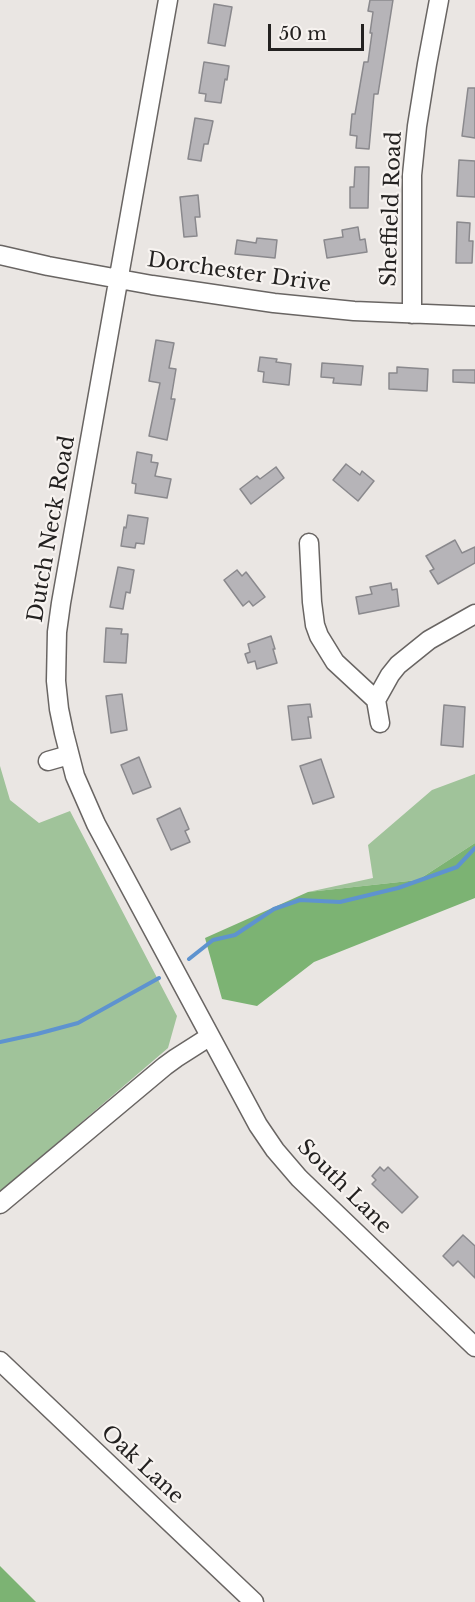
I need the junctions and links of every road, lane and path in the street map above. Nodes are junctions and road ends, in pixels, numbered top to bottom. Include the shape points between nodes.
1 (168, 0) edge
2 (440, 0) edge
3 (0, 255) edge
4 (119, 279) junction
5 (412, 314) junction
6 (475, 316) edge
7 (309, 543) dead end
8 (475, 614) edge
9 (376, 700) junction
10 (380, 723) dead end
11 (69, 755) junction
12 (48, 761) dead end
13 (210, 1037) junction
14 (0, 1204) edge
15 (475, 1347) edge
16 (0, 1361) edge
17 (254, 1602) edge

1 - 4 street, Dutch Neck Road
2 - 5 street, Sheffield Road via 412,175
3 - 4 street, Dorchester Drive
4 - 5 street, Dorchester Drive via 274,303
4 - 11 street, Dutch Neck Road via 57,632 56,681
5 - 6 street, Dorchester Drive
7 - 9 street via 312,603 319,636 335,662
8 - 9 street via 429,640 398,665
9 - 10 street
11 - 12 street
11 - 13 street, Dutch Neck Road via 96,824
13 - 14 street via 165,1066
13 - 15 street, South Lane via 275,1150
16 - 17 street, Oak Lane

